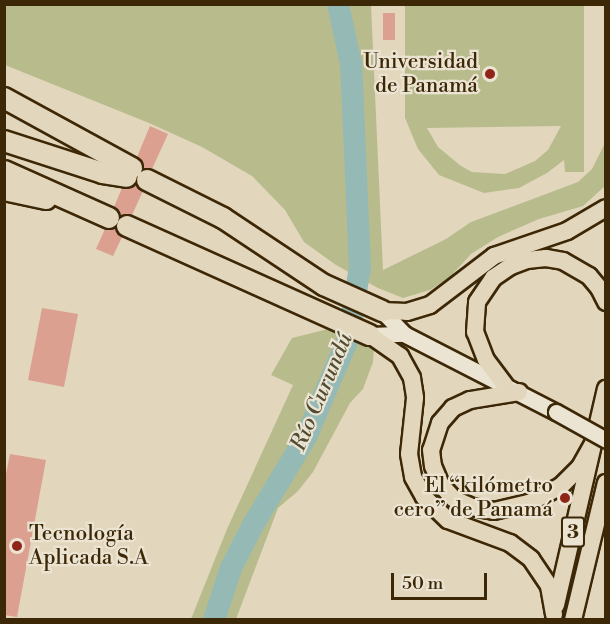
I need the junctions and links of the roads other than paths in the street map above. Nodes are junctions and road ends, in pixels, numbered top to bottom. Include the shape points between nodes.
1 (4, 98) edge
2 (4, 141) edge
3 (4, 171) edge
4 (147, 180) dead end
5 (4, 190) edge
6 (84, 207) junction
7 (606, 208) edge
8 (606, 302) edge
9 (380, 310) junction
10 (368, 334) junction
11 (405, 334) junction
12 (512, 389) junction
13 (606, 389) edge
14 (599, 442) edge
15 (606, 483) edge
16 (600, 524) edge
17 (553, 617) edge
18 (573, 620) edge

1 - 2 highway via 130,173 92,170
3 - 6 highway
4 - 9 highway via 223,218 324,285
5 - 6 highway
6 - 10 highway
7 - 9 main road via 567,231 494,256 430,305 407,312
8 - 12 main road via 589,276 564,261 527,260 493,278 477,302 475,332 486,360
9 - 11 main road
10 - 11 main road
10 - 17 main road via 400,356 412,378 415,398 409,454 413,477 424,497 448,520 510,543 531,559 549,586
11 - 12 main road
12 - 14 main road, bridge via 556,412
12 - 14 main road via 453,408 440,423 431,450 433,466 441,485 454,499 494,511 530,503 561,486
13 - 14 main road, 3
14 - 17 main road, 3
15 - 16 main road, 3
16 - 18 main road, 3

